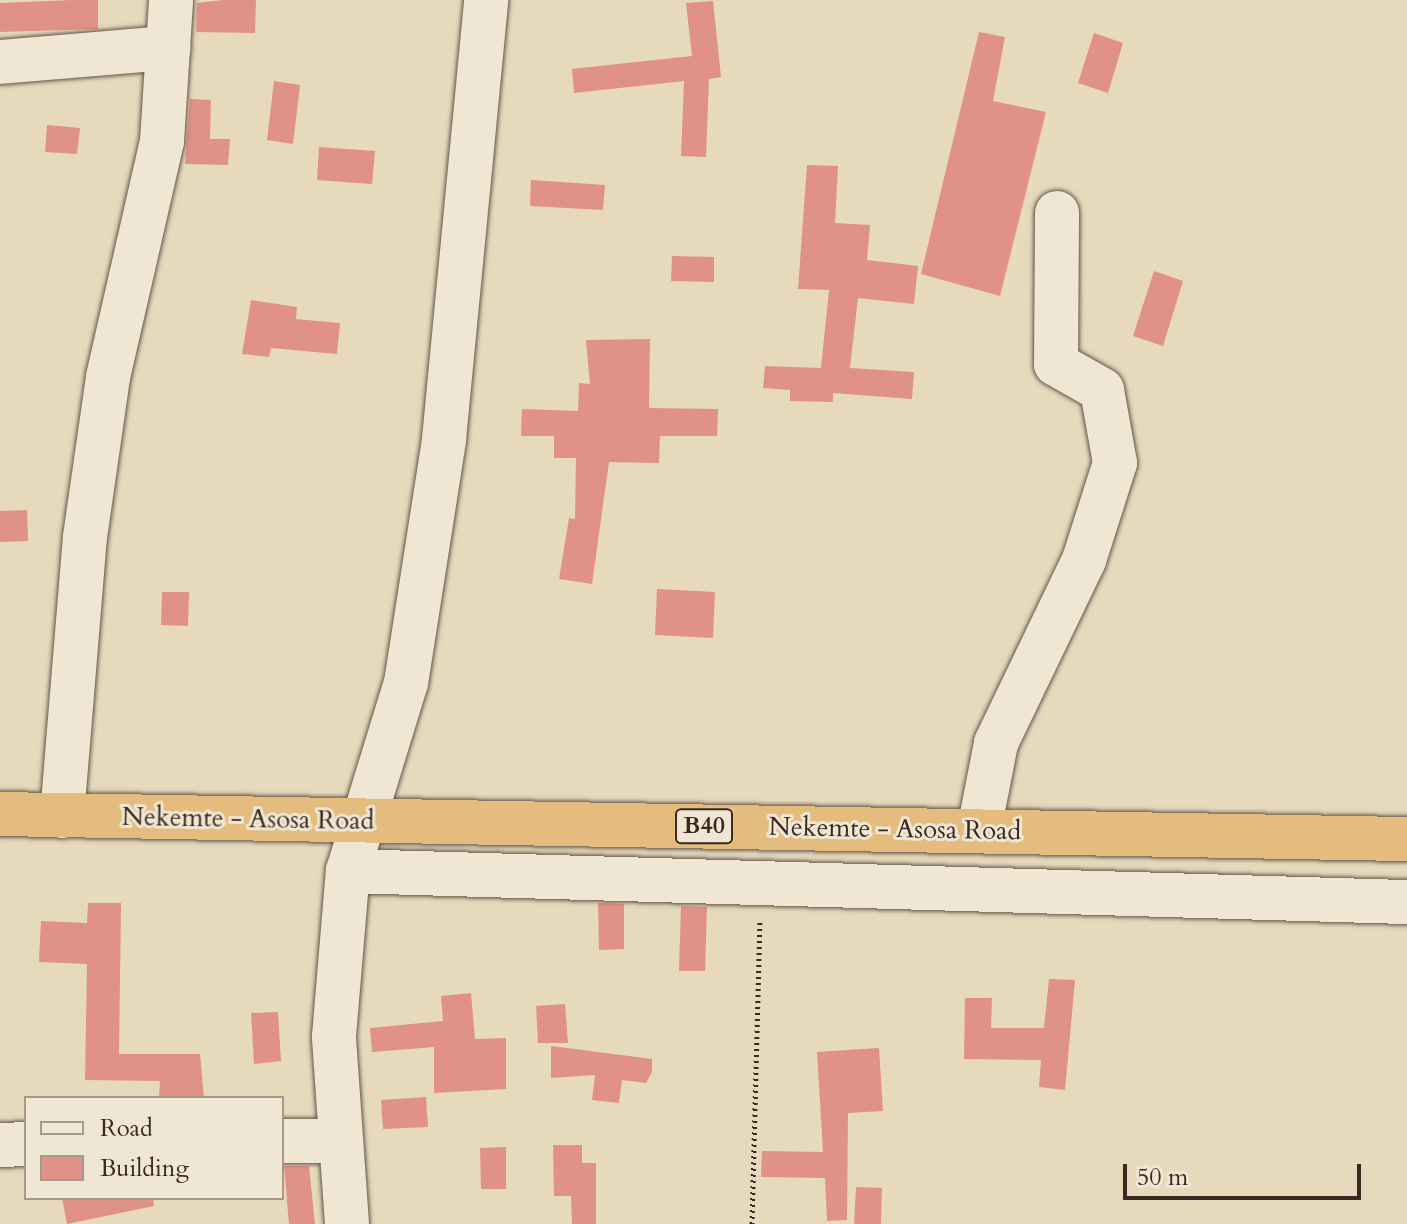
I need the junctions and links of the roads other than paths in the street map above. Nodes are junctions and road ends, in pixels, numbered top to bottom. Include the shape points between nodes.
1 (171, 0) edge
2 (486, 0) edge
3 (168, 48) junction
4 (0, 62) edge
5 (1057, 213) dead end
6 (0, 814) edge
7 (62, 816) junction
8 (365, 821) junction
9 (979, 830) junction
10 (1407, 839) edge
11 (348, 871) junction
12 (1407, 902) edge
13 (284, 1141) edge
14 (336, 1141) junction
15 (24, 1144) edge
16 (0, 1145) edge
17 (347, 1224) edge

1 - 3 street
2 - 8 street via 444,439 406,683
3 - 4 street
3 - 7 street via 162,141 108,377 93,479
5 - 9 street via 1056,364 1102,390 1115,463 1084,560 996,743
6 - 7 highway, Nekemte - Asosa Road / B40
7 - 8 highway, Nekemte - Asosa Road / B40
8 - 9 highway, Nekemte - Asosa Road / B40
8 - 11 street
9 - 10 highway, Nekemte - Asosa Road / B40
11 - 12 street via 761,888
11 - 14 street via 334,1036
13 - 14 street
14 - 17 street via 348,1171
15 - 16 street

